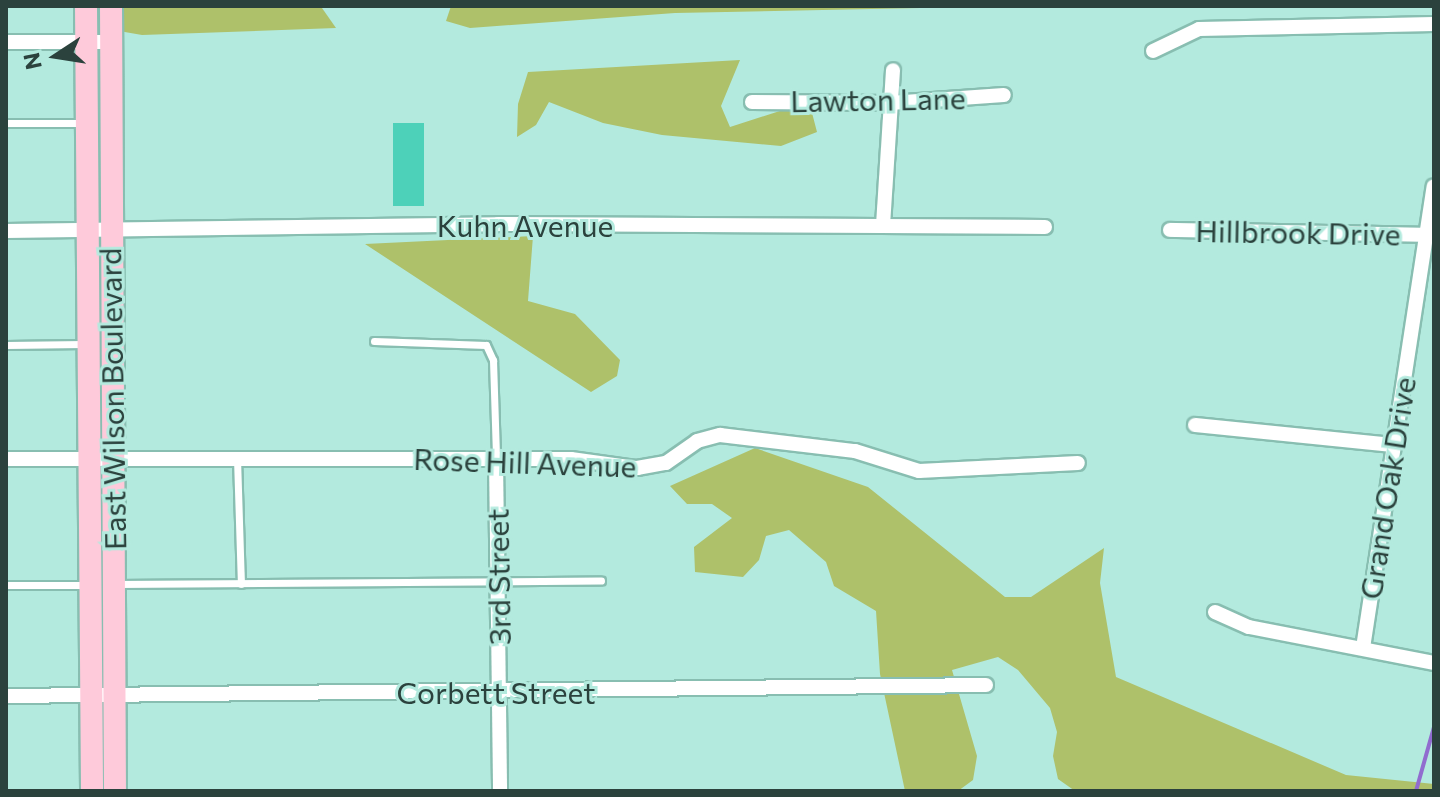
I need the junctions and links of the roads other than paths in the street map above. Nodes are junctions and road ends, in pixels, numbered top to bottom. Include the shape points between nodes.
1 (86, 6) edge
2 (111, 6) edge
3 (1434, 24) edge
4 (6, 42) edge
5 (86, 42) junction
6 (112, 42) junction
7 (1153, 51) dead end
8 (893, 70) dead end
9 (1004, 95) dead end
10 (752, 102) dead end
11 (890, 103) junction
12 (6, 123) edge
13 (87, 123) junction
14 (1434, 186) edge
15 (883, 225) junction
16 (1045, 227) dead end
17 (99, 230) junction
18 (1170, 230) dead end
19 (6, 231) edge
20 (1427, 235) junction
21 (374, 341) dead end
22 (89, 344) junction
23 (6, 345) edge
24 (1195, 425) dead end
25 (1393, 445) junction
26 (100, 458) junction
27 (237, 458) junction
28 (496, 458) junction
29 (6, 459) edge
30 (1078, 463) dead end
31 (601, 581) dead end
32 (499, 582) junction
33 (114, 584) junction
34 (241, 584) junction
35 (6, 585) edge
36 (90, 585) junction
37 (1215, 612) dead end
38 (1363, 648) junction
39 (1434, 663) edge
40 (986, 685) dead end
41 (499, 692) junction
42 (92, 695) junction
43 (115, 695) junction
44 (6, 696) edge
45 (92, 791) edge
46 (115, 791) edge
47 (500, 791) edge

1 - 5 main road, East Wilson Boulevard
2 - 6 main road, East Wilson Boulevard
3 - 7 street via 1199,29
4 - 5 street
5 - 6 street
5 - 13 main road, East Wilson Boulevard
6 - 17 main road, East Wilson Boulevard
8 - 11 street
9 - 11 street, Lawton Lane
10 - 11 street, Lawton Lane
11 - 15 street
12 - 13 lane
13 - 17 main road, East Wilson Boulevard
14 - 20 street, Grand Oak Drive
15 - 16 street, Kuhn Avenue
15 - 17 street, Kuhn Avenue
17 - 19 street, Kuhn Avenue
17 - 22 main road, East Wilson Boulevard
17 - 26 main road, East Wilson Boulevard
18 - 20 street, Hillbrook Drive
20 - 25 street, Grand Oak Drive
21 - 28 lane via 486,345 493,360
22 - 23 lane
22 - 26 main road, East Wilson Boulevard
24 - 25 street
25 - 38 street, Grand Oak Drive
26 - 27 street, Rose Hill Avenue
26 - 29 street, Rose Hill Avenue
26 - 33 main road, East Wilson Boulevard
26 - 36 main road, East Wilson Boulevard
27 - 28 street, Rose Hill Avenue
27 - 34 lane
28 - 30 street, Rose Hill Avenue via 653,466 697,441 720,435 872,454 919,471
28 - 32 street, 3rd Street
31 - 32 lane
32 - 34 lane
32 - 41 street, 3rd Street
33 - 34 lane
33 - 43 main road, East Wilson Boulevard
35 - 36 lane
36 - 42 main road, East Wilson Boulevard
37 - 38 street via 1249,627
38 - 39 street
40 - 41 street, Corbett Street
41 - 43 street, Corbett Street
41 - 47 street, 3rd Street
42 - 43 street, Corbett Street
42 - 44 street, Corbett Street
42 - 45 main road, East Wilson Boulevard
43 - 46 main road, East Wilson Boulevard

